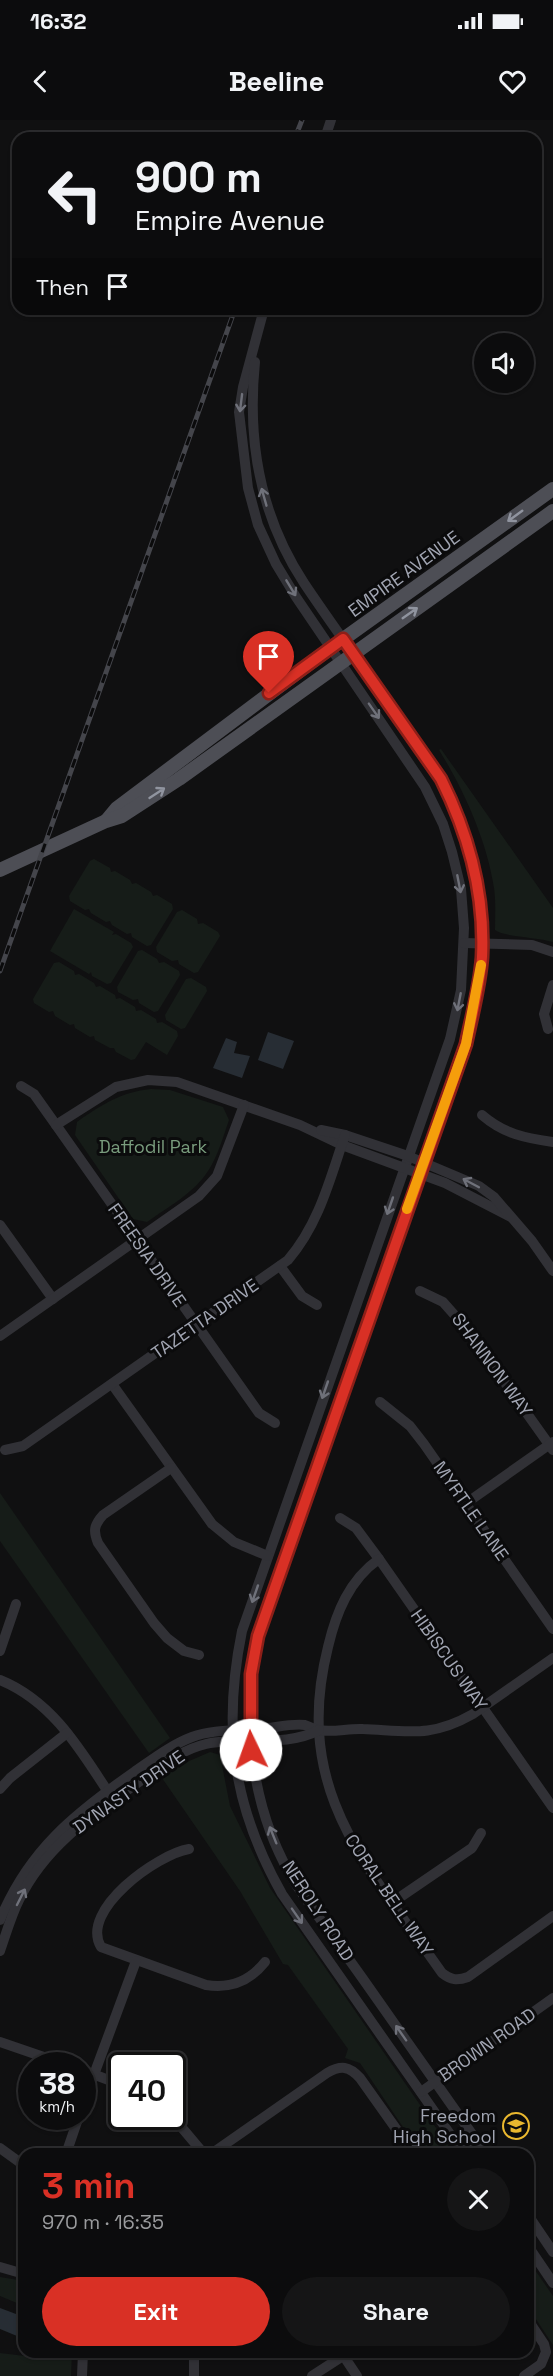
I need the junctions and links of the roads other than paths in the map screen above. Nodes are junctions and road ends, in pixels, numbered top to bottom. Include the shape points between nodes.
1 (262, 315) edge
2 (258, 326) junction
3 (553, 489) edge
4 (553, 511) edge
5 (258, 525) junction
6 (277, 534) junction
7 (337, 644) junction
8 (353, 654) junction
9 (341, 662) junction
10 (174, 764) junction
11 (179, 779) junction
12 (106, 821) junction
13 (0, 870) edge
14 (465, 944) junction
15 (482, 944) junction
16 (553, 952) edge
17 (553, 985) edge
18 (548, 1029) dead end
19 (21, 1086) dead end
20 (244, 1105) junction
21 (482, 1115) dead end
22 (56, 1125) junction
23 (344, 1140) junction
24 (553, 1142) edge
25 (408, 1156) junction
26 (424, 1162) junction
27 (404, 1168) junction
28 (420, 1174) junction
29 (509, 1216) junction
30 (0, 1225) edge
31 (137, 1240) junction
32 (280, 1266) junction
33 (553, 1271) edge
34 (420, 1291) dead end
35 (53, 1299) junction
36 (317, 1305) dead end
37 (196, 1324) junction
38 (0, 1336) edge
39 (112, 1384) junction
40 (380, 1402) dead end
41 (275, 1423) dead end
42 (552, 1446) edge
43 (5, 1450) dead end
44 (171, 1468) junction
45 (465, 1504) junction
46 (340, 1518) dead end
47 (268, 1556) junction
48 (379, 1559) junction
49 (16, 1604) dead end
50 (553, 1629) edge
51 (0, 1651) edge
52 (199, 1655) dead end
53 (553, 1658) edge
54 (0, 1680) edge
55 (482, 1708) junction
56 (319, 1730) junction
57 (67, 1733) junction
58 (250, 1735) junction
59 (232, 1737) junction
60 (0, 1789) edge
61 (110, 1795) junction
62 (553, 1808) edge
63 (481, 1833) dead end
64 (189, 1850) dead end
65 (393, 1902) junction
66 (553, 1916) edge
67 (0, 1920) edge
68 (3, 1933) edge
69 (0, 1951) edge
70 (136, 1961) junction
71 (265, 1962) dead end
72 (553, 1998) edge
73 (0, 2042) edge
74 (29, 2052) edge
75 (96, 2069) edge
76 (435, 2081) junction
77 (421, 2092) junction
78 (74, 2130) edge
79 (184, 2130) edge
80 (453, 2138) junction
81 (0, 2148) edge
82 (68, 2148) edge
83 (199, 2148) edge
84 (220, 2148) edge
85 (406, 2148) edge
86 (460, 2148) edge
87 (469, 2148) edge
88 (482, 2148) edge
89 (18, 2161) edge
90 (534, 2224) edge
91 (553, 2252) edge
92 (534, 2256) edge
93 (0, 2267) edge
94 (18, 2272) edge
95 (553, 2283) edge
96 (534, 2329) edge
97 (83, 2358) edge
98 (194, 2358) edge
99 (337, 2358) edge
100 (347, 2358) edge
101 (82, 2376) edge
102 (194, 2376) edge
103 (312, 2376) edge
104 (357, 2376) edge
105 (524, 2376) edge

1 - 2 street, NEROLY ROAD
2 -> 5 street, NEROLY ROAD via 239,412 248,488
6 -> 2 street, NEROLY ROAD via 257,469 252,393
3 -> 7 main road, EMPIRE AVENUE
8 -> 4 main road, EMPIRE AVENUE
5 - 6 street
5 -> 7 street, NEROLY ROAD via 281,572
6 - 7 street, NEROLY ROAD
7 - 8 street, NEROLY ROAD
7 - 9 street, NEROLY ROAD
7 - 10 main road, EMPIRE AVENUE
8 - 9 main road, EMPIRE AVENUE
8 - 15 street, NEROLY ROAD via 441,779 450,798 478,886
9 - 11 main road, EMPIRE AVENUE
9 -> 14 street, NEROLY ROAD via 426,787 443,824 461,889
10 - 11 main road
10 - 12 main road, EMPIRE AVENUE
12 -> 11 main road, EMPIRE AVENUE via 123,816
12 - 13 main road, EMPIRE AVENUE
14 - 15 street
14 -> 25 street, NEROLY ROAD via 453,1029
15 - 16 street via 532,945
15 - 26 street, NEROLY ROAD via 466,1044
17 - 18 street via 544,1014
19 - 22 street, FREESIA DRIVE via 34,1094
20 - 22 street via 177,1082 148,1080 116,1087
20 - 23 street
20 - 31 street via 225,1160 209,1187
21 - 24 street via 497,1127 526,1138
22 - 31 street, FREESIA DRIVE
23 - 25 street
23 - 27 street
23 - 32 street, TAZETTA DRIVE via 316,1218
25 - 26 street
25 - 27 street, NEROLY ROAD
26 - 28 street, NEROLY ROAD
29 -> 26 street via 479,1186
27 - 28 street
27 -> 47 street, NEROLY ROAD
28 - 29 street via 462,1190
28 - 58 street, NEROLY ROAD via 258,1636 251,1674
29 - 33 street
30 - 35 street
31 - 35 street
31 - 37 street, FREESIA DRIVE
32 - 36 street via 302,1296
32 - 37 street, TAZETTA DRIVE
34 - 42 street, SHANNON WAY via 443,1302 466,1328
35 - 38 street
37 - 39 street, TAZETTA DRIVE
37 - 41 street, FREESIA DRIVE via 259,1413
39 - 43 street, TAZETTA DRIVE via 22,1446
39 - 44 street
40 - 45 street, MYRTLE LANE via 410,1426
42 - 45 street
44 - 47 street via 212,1524 234,1542
44 - 52 street via 103,1515 94,1532 154,1623 184,1651
45 - 50 street, MYRTLE LANE
46 - 48 street, HIBISCUS WAY via 356,1528
47 -> 59 street, NEROLY ROAD via 242,1631 234,1671
48 - 55 street, HIBISCUS WAY
48 - 56 street, CORAL BELL WAY via 349,1589 331,1632 318,1690
49 - 51 street
53 - 55 street, DYNASTY DRIVE
54 - 57 street via 47,1709
55 - 56 street, DYNASTY DRIVE via 461,1721 430,1731
55 - 62 street, HIBISCUS WAY
56 - 58 street, DYNASTY DRIVE via 304,1725
56 - 65 street, CORAL BELL WAY via 323,1769 341,1821
57 - 60 street
57 - 61 street
58 - 59 street, DYNASTY DRIVE
76 -> 58 street, NEROLY ROAD via 286,1866 262,1805
59 - 61 street, DYNASTY DRIVE via 176,1756
59 -> 77 street, NEROLY ROAD via 244,1807 255,1840 282,1894
61 - 67 street, DYNASTY DRIVE via 74,1816 50,1840 10,1895
68 -> 61 street, DYNASTY DRIVE via 19,1899 56,1846
63 - 65 street via 472,1848
64 - 70 street via 172,1853 122,1888 97,1926 100,1947
65 - 66 street, CORAL BELL WAY via 442,1973 459,1980
68 - 69 street, DYNASTY DRIVE
70 - 71 street via 216,1987 245,1980
70 - 75 street
72 - 76 street, BROWN ROAD
73 - 74 street
76 - 77 street, BROWN ROAD
76 - 88 street, NEROLY ROAD
77 - 80 street, NEROLY ROAD
78 - 82 street
79 - 83 street
80 - 86 street, NEROLY ROAD
80 - 87 street
81 - 89 street
84 - 85 street via 335,2068 347,2067 381,2108
90 - 91 street
92 - 95 street
93 - 94 street
96 - 105 street via 546,2352 541,2364
97 - 101 street
98 - 102 street
99 - 103 street
100 - 104 street

